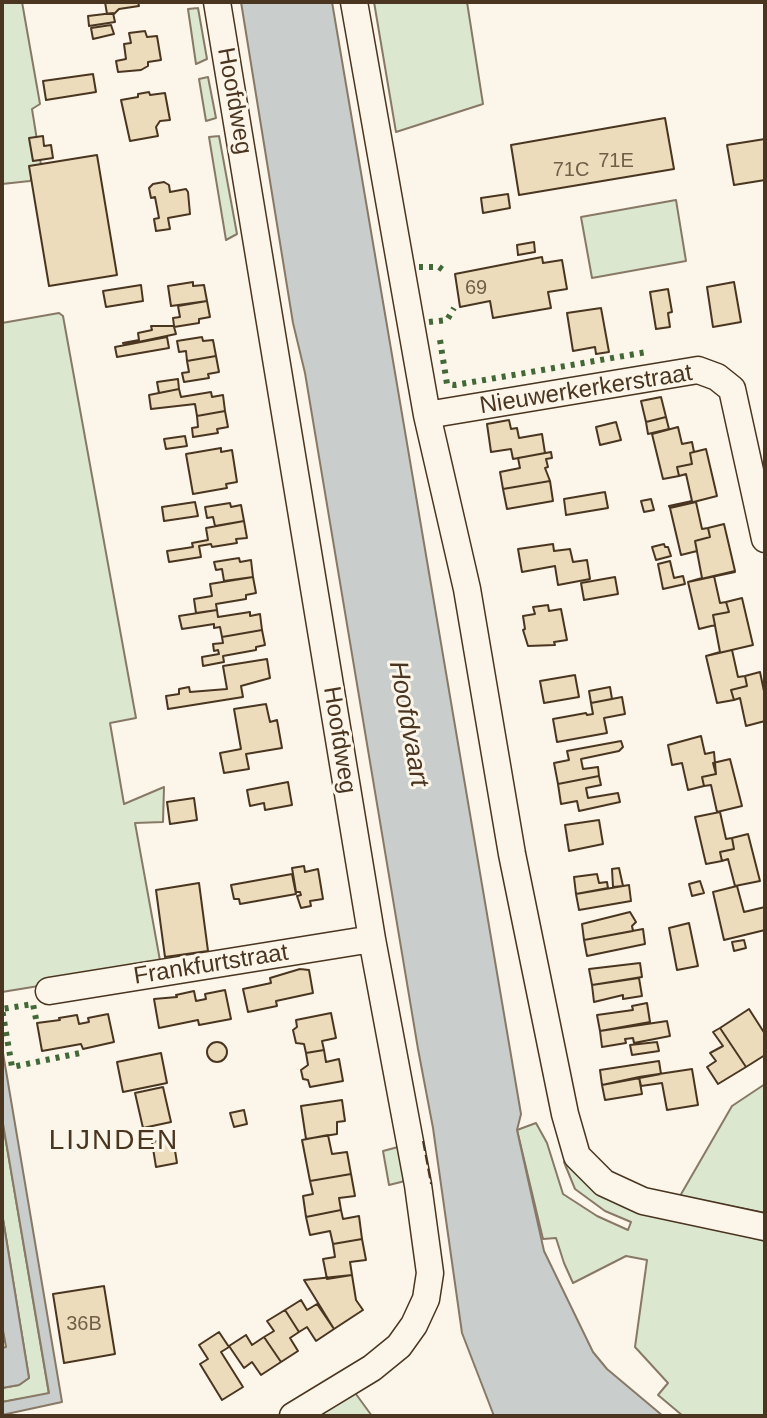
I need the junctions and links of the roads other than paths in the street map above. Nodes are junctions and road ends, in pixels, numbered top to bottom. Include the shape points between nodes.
1 (217, 2) edge
2 (354, 2) edge
3 (427, 415) junction
4 (765, 539) edge
5 (372, 939) junction
6 (49, 991) dead end
7 (765, 1227) edge
8 (293, 1416) edge

1 - 5 street, Hoofdweg
2 - 3 street
3 - 4 street, Nieuwerkerkerstraat via 698,370 732,389
3 - 7 street via 467,589 512,854 577,1156 604,1183 643,1201
5 - 6 street, Frankfurtstraat
5 - 8 street, Hoofdweg via 418,1185 430,1273 426,1299 399,1346

